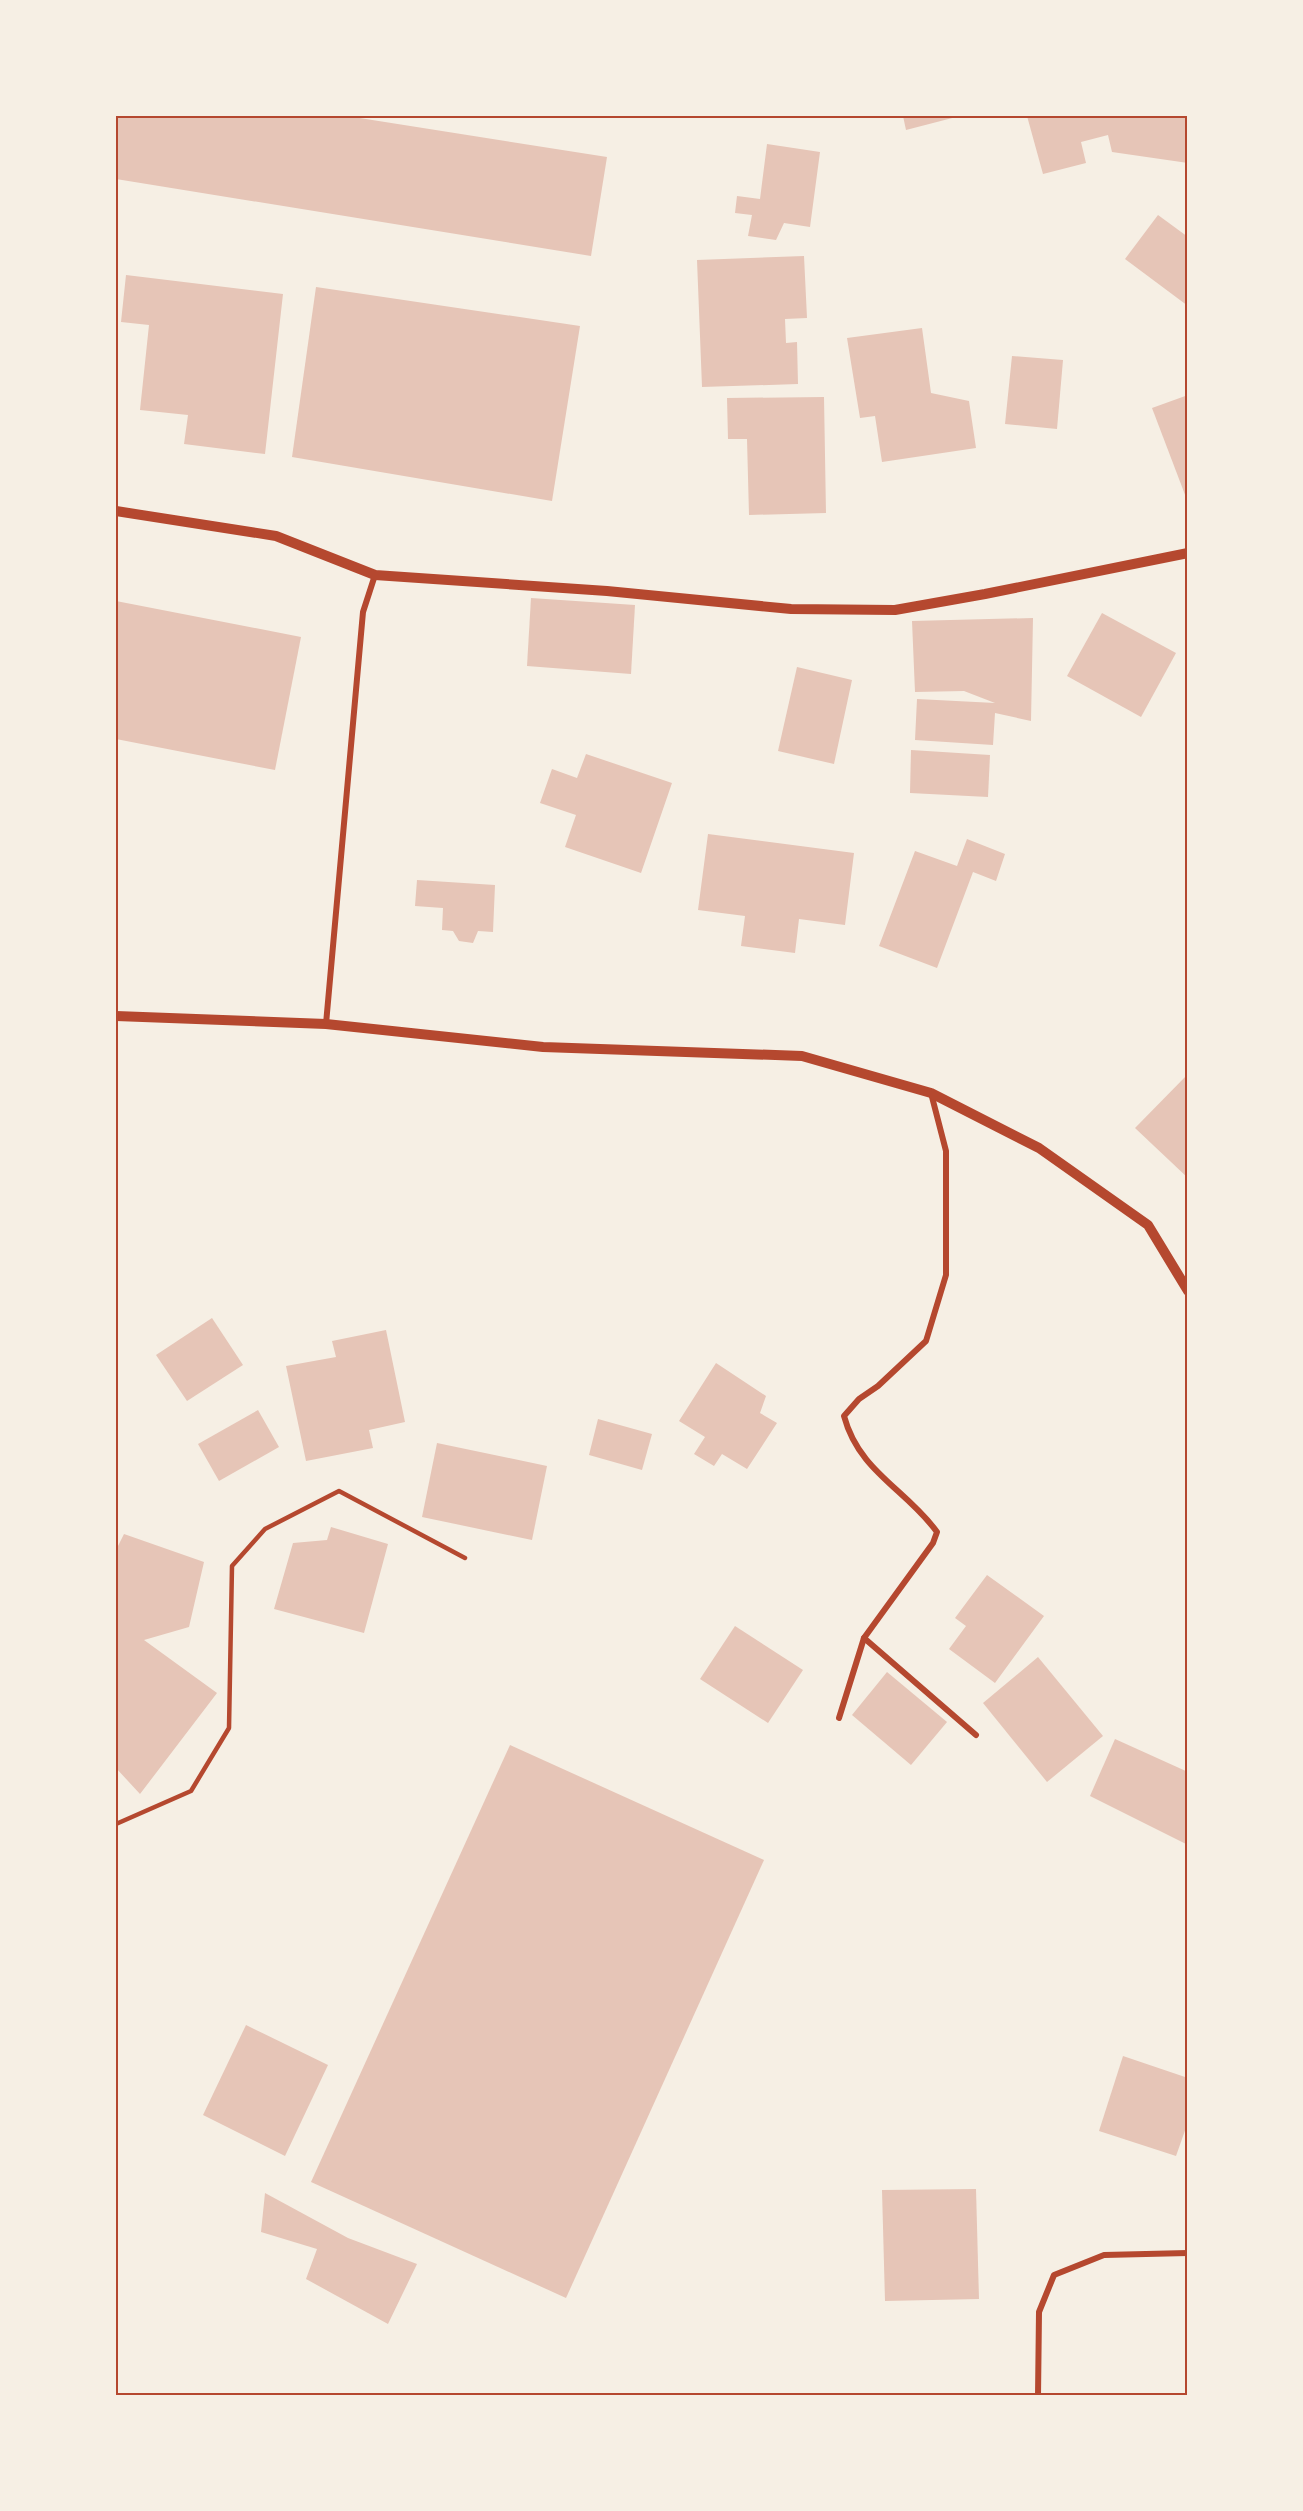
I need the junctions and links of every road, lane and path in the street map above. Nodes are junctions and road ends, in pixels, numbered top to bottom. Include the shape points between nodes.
1 (116, 511) edge
2 (1188, 553) edge
3 (375, 575) junction
4 (116, 1016) edge
5 (326, 1024) junction
6 (931, 1092) junction
7 (1188, 1291) edge
8 (465, 1558) dead end
9 (864, 1638) junction
10 (839, 1718) dead end
11 (976, 1735) dead end
12 (116, 1824) edge
13 (1188, 2253) edge
14 (1038, 2396) edge

1 - 3 street via 276,536
2 - 3 street via 895,610 791,609
3 - 5 street via 363,612
4 - 5 street
5 - 6 street via 543,1047 802,1056
6 - 7 street via 1039,1148 1148,1225
6 - 9 street via 946,1151 946,1275 926,1341 844,1416 849,1436 882,1479 937,1532
8 - 12 lane via 339,1491 265,1529 232,1566 229,1728 191,1791
9 - 10 street
9 - 11 street
13 - 14 street via 1104,2255 1054,2275 1039,2312

